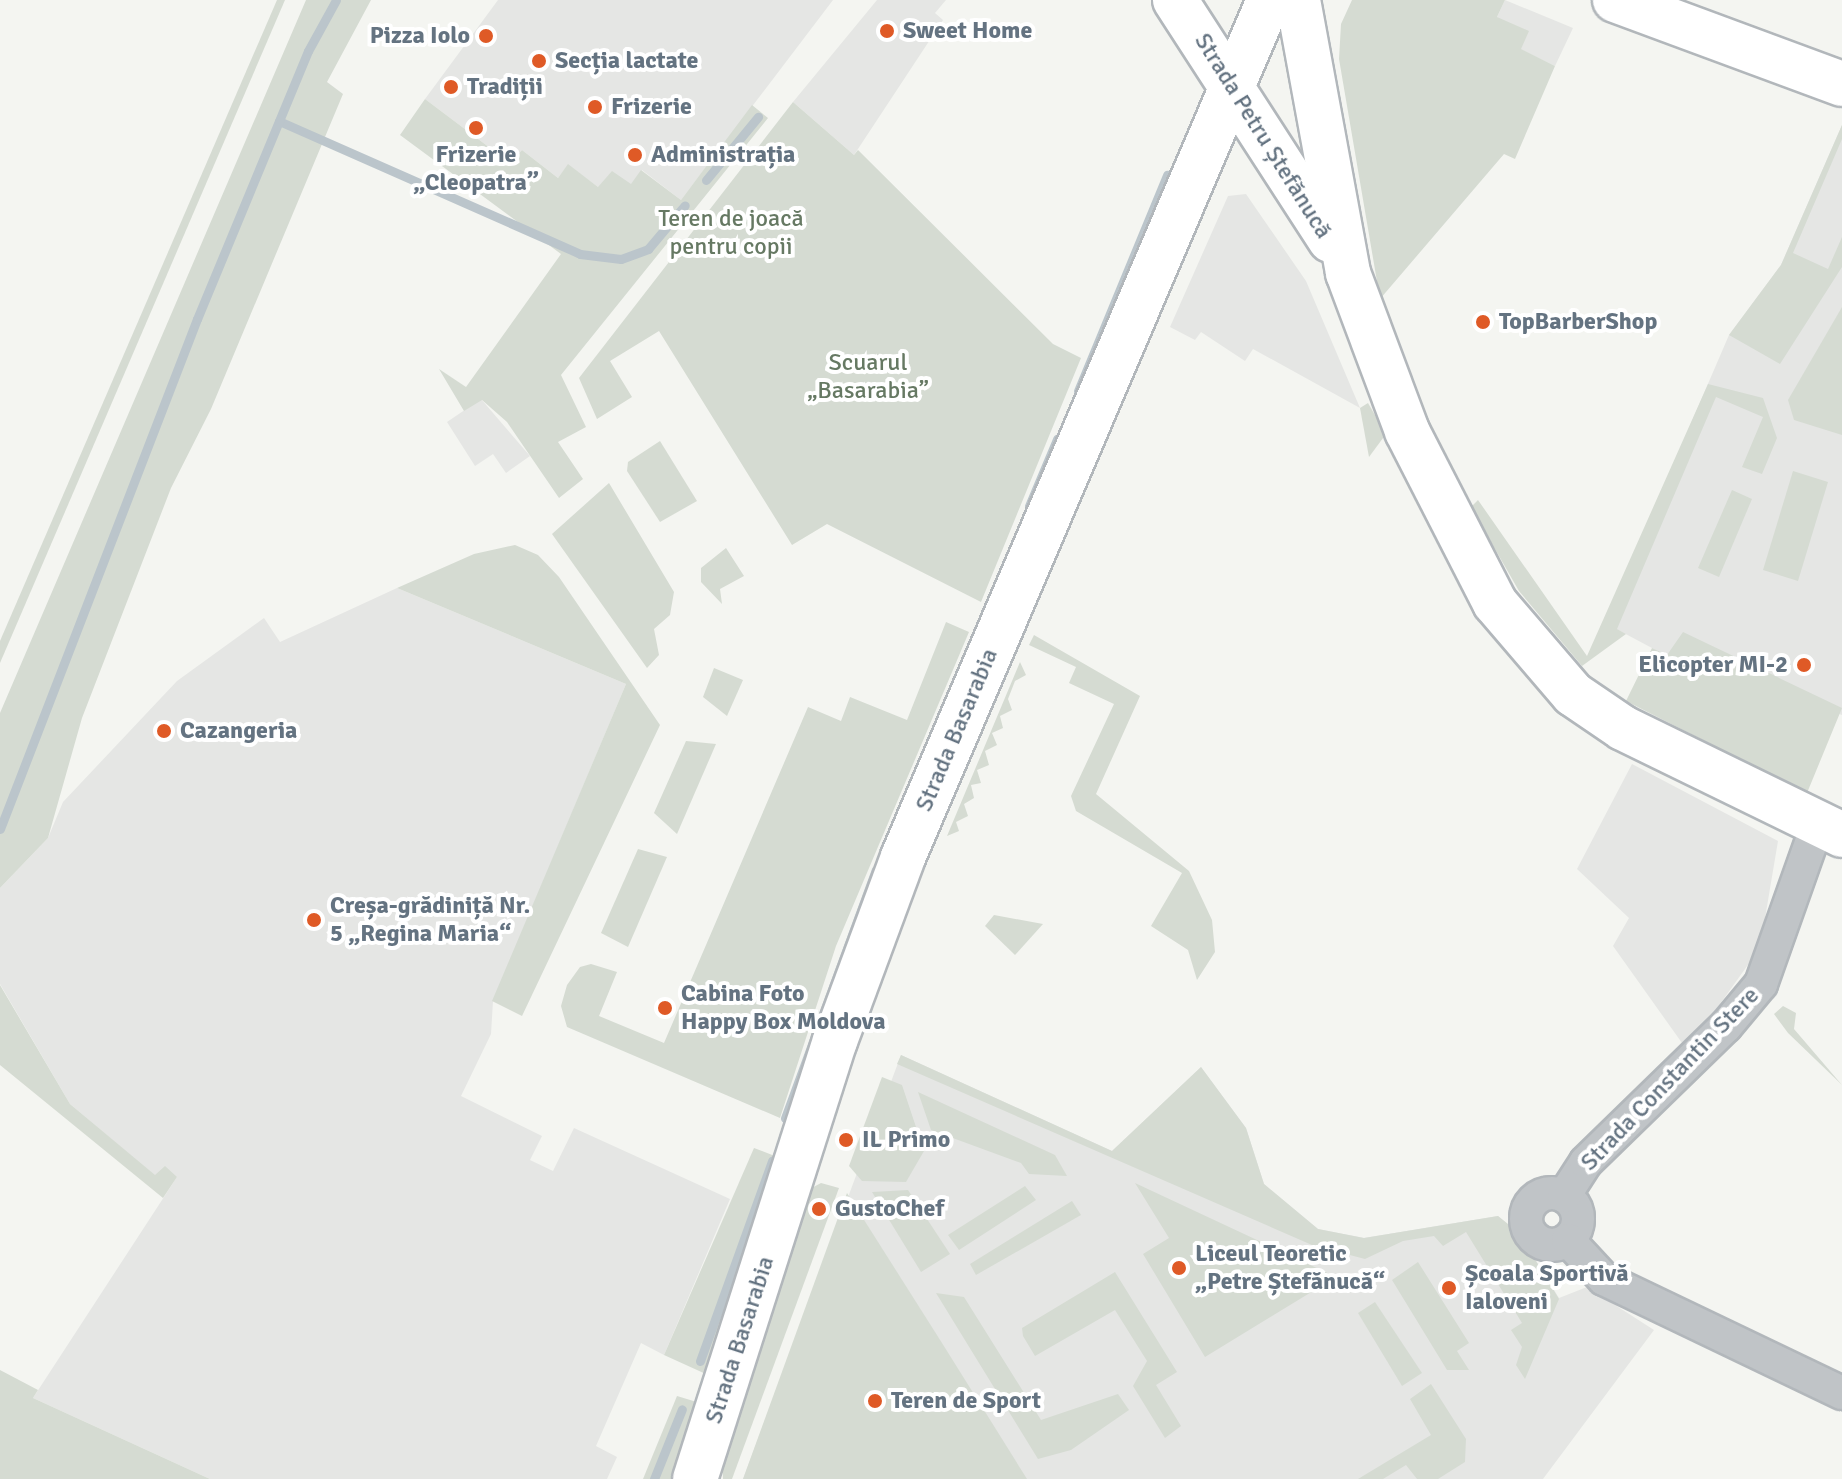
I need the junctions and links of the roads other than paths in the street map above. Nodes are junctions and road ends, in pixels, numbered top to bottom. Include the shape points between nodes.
1 (1175, 0) edge
2 (1269, 0) edge
3 (1298, 0) edge
4 (1615, 0) edge
5 (1231, 80) junction
6 (1842, 84) edge
7 (1348, 273) junction
8 (1830, 829) edge
9 (1564, 1196) junction
10 (1568, 1240) junction
11 (1842, 1393) edge
12 (695, 1479) edge

1 - 5 main road, Strada Petru Ștefănucă
2 - 5 main road, Strada Basarabia
3 - 7 main road, Strada Petru Ștefănucă
4 - 6 main road
5 - 7 main road, Strada Petru Ștefănucă
5 - 12 main road, Strada Basarabia via 898,872 835,1041
7 - 8 main road, Strada Petru Ștefănucă via 1407,431 1495,603 1533,654 1573,694 1623,728
8 - 9 street, Strada Constantin Stere via 1761,984 1726,1026 1586,1162
9 - 10 street, Strada Constantin Stere via 1578,1217
9 - 10 street, Strada Constantin Stere via 1540,1196 1529,1208 1527,1224 1542,1243
10 - 11 street via 1604,1279

